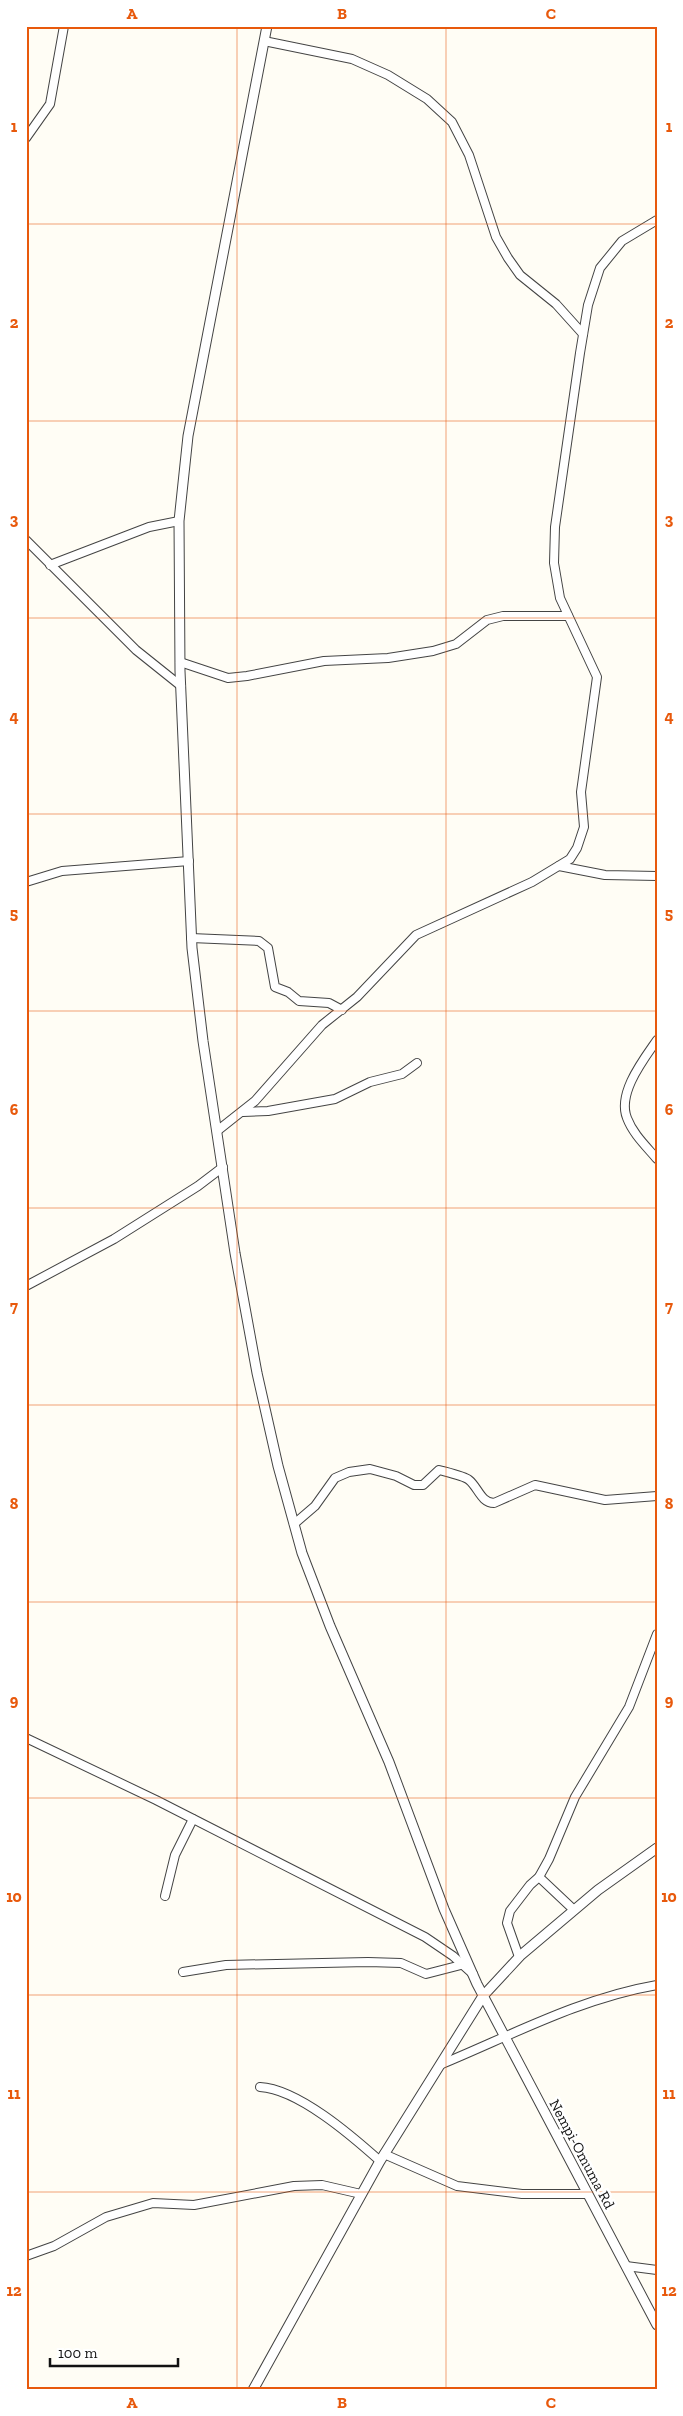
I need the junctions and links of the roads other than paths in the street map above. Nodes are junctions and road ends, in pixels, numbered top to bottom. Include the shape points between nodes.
1 (64, 26) edge
2 (267, 26) edge
3 (264, 41) junction
4 (26, 138) edge
5 (657, 220) edge
6 (584, 334) junction
7 (179, 521) junction
8 (26, 540) edge
9 (50, 565) junction
10 (568, 616) junction
11 (180, 662) junction
12 (181, 686) junction
13 (189, 861) junction
14 (559, 866) junction
15 (657, 876) edge
16 (26, 882) edge
17 (191, 938) junction
18 (342, 1010) junction
19 (657, 1040) edge
20 (417, 1063) dead end
21 (243, 1112) junction
22 (216, 1131) junction
23 (657, 1159) edge
24 (224, 1167) junction
25 (26, 1286) edge
26 (657, 1496) edge
27 (294, 1524) junction
28 (657, 1634) edge
29 (26, 1738) edge
30 (193, 1819) junction
31 (657, 1848) edge
32 (539, 1877) junction
33 (165, 1896) dead end
34 (574, 1910) junction
35 (519, 1957) junction
36 (461, 1965) junction
37 (183, 1972) dead end
38 (473, 1974) junction
39 (657, 1986) edge
40 (483, 1996) junction
41 (505, 2038) junction
42 (442, 2064) junction
43 (260, 2087) dead end
44 (382, 2158) junction
45 (361, 2194) junction
46 (588, 2194) junction
47 (26, 2256) edge
48 (626, 2266) junction
49 (657, 2270) edge
50 (657, 2325) edge
51 (253, 2390) edge

1 - 4 street via 50,104
2 - 3 street, Nempi-Omuma Rd
3 - 6 street via 352,59 388,75 427,99 446,116 469,155 496,237 508,258 520,275 556,304
3 - 7 street, Nempi-Omuma Rd via 188,436
5 - 6 street via 622,241 600,268 588,305
6 - 10 street via 555,527 554,563 560,598
7 - 9 street via 149,527
7 - 11 street, Nempi-Omuma Rd
8 - 9 street
9 - 12 street via 136,650
10 - 11 street via 503,616 487,620 456,644 433,651 388,658 324,661 228,678
10 - 14 street via 597,677 581,792 584,827 570,859
11 - 12 street, Nempi-Omuma Rd
12 - 13 street, Nempi-Omuma Rd
13 - 16 street via 62,871
13 - 17 street, Nempi-Omuma Rd
14 - 15 street via 605,875
14 - 18 street via 532,882 416,935
17 - 18 street via 259,941 268,948 275,987 299,1001 329,1003
17 - 22 street, Nempi-Omuma Rd
18 - 21 street via 322,1024
19 - 23 street via 632,1077 624,1103 626,1117 636,1135
20 - 21 street via 402,1074 370,1082 335,1099
21 - 22 street
22 - 24 street, Nempi-Omuma Rd
24 - 25 street via 114,1239
24 - 27 street, Nempi-Omuma Rd via 235,1253 257,1373
26 - 27 street via 605,1500 535,1485 490,1503 468,1479 439,1470 424,1485 414,1485 370,1469 335,1478 315,1506
27 - 38 street, Nempi-Omuma Rd via 330,1626 389,1762 444,1909
28 - 32 street via 629,1707 575,1797
29 - 30 street
30 - 33 street via 175,1856
30 - 36 street via 425,1937
31 - 34 street
32 - 34 street
32 - 35 street via 510,1911 507,1923
34 - 35 street
35 - 40 street
36 - 37 street via 426,1974 401,1963 368,1962 226,1965
36 - 38 street
38 - 40 street, Nempi-Omuma Rd
39 - 41 street via 623,1991 556,2014
40 - 41 street, Nempi-Omuma Rd
40 - 42 street
41 - 42 street
41 - 46 street, Nempi-Omuma Rd
42 - 44 street
43 - 44 street via 278,2090 295,2098
44 - 45 street
44 - 46 street via 457,2186 522,2194
45 - 47 street via 322,2185 294,2186 194,2205 153,2203 106,2217 54,2246
45 - 51 street
46 - 48 street, Nempi-Omuma Rd
48 - 49 street
48 - 50 street, Nempi-Omuma Rd

